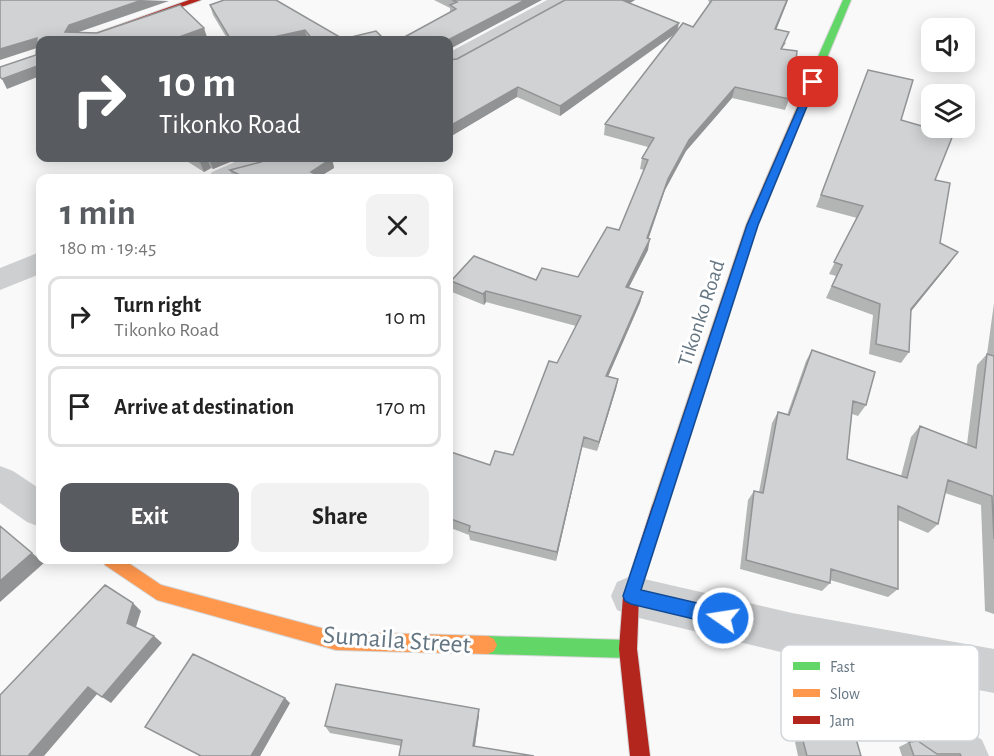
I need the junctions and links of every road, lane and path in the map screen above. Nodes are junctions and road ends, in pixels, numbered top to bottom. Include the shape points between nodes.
1 (195, 0) edge
2 (562, 0) edge
3 (848, 0) edge
4 (92, 36) edge
5 (453, 59) edge
6 (255, 162) edge
7 (230, 174) edge
8 (36, 264) edge
9 (0, 280) edge
10 (0, 482) edge
11 (36, 507) edge
12 (117, 564) edge
13 (631, 596) junction
14 (792, 634) junction
15 (808, 645) edge
16 (852, 645) edge
17 (628, 649) junction
18 (979, 668) edge
19 (994, 671) edge
20 (945, 741) edge
21 (640, 756) edge
22 (966, 756) edge

1 - 4 street
2 - 5 street
3 - 13 street, Tikonko Road via 752,225
6 - 7 street
8 - 9 street
10 - 11 street
12 - 17 street, Sumaila Street via 157,592 336,640
13 - 14 street
13 - 17 street, Tikonko Road
14 - 15 street
14 - 16 street
17 - 21 street, Tikonko Road
18 - 19 street
20 - 22 street

